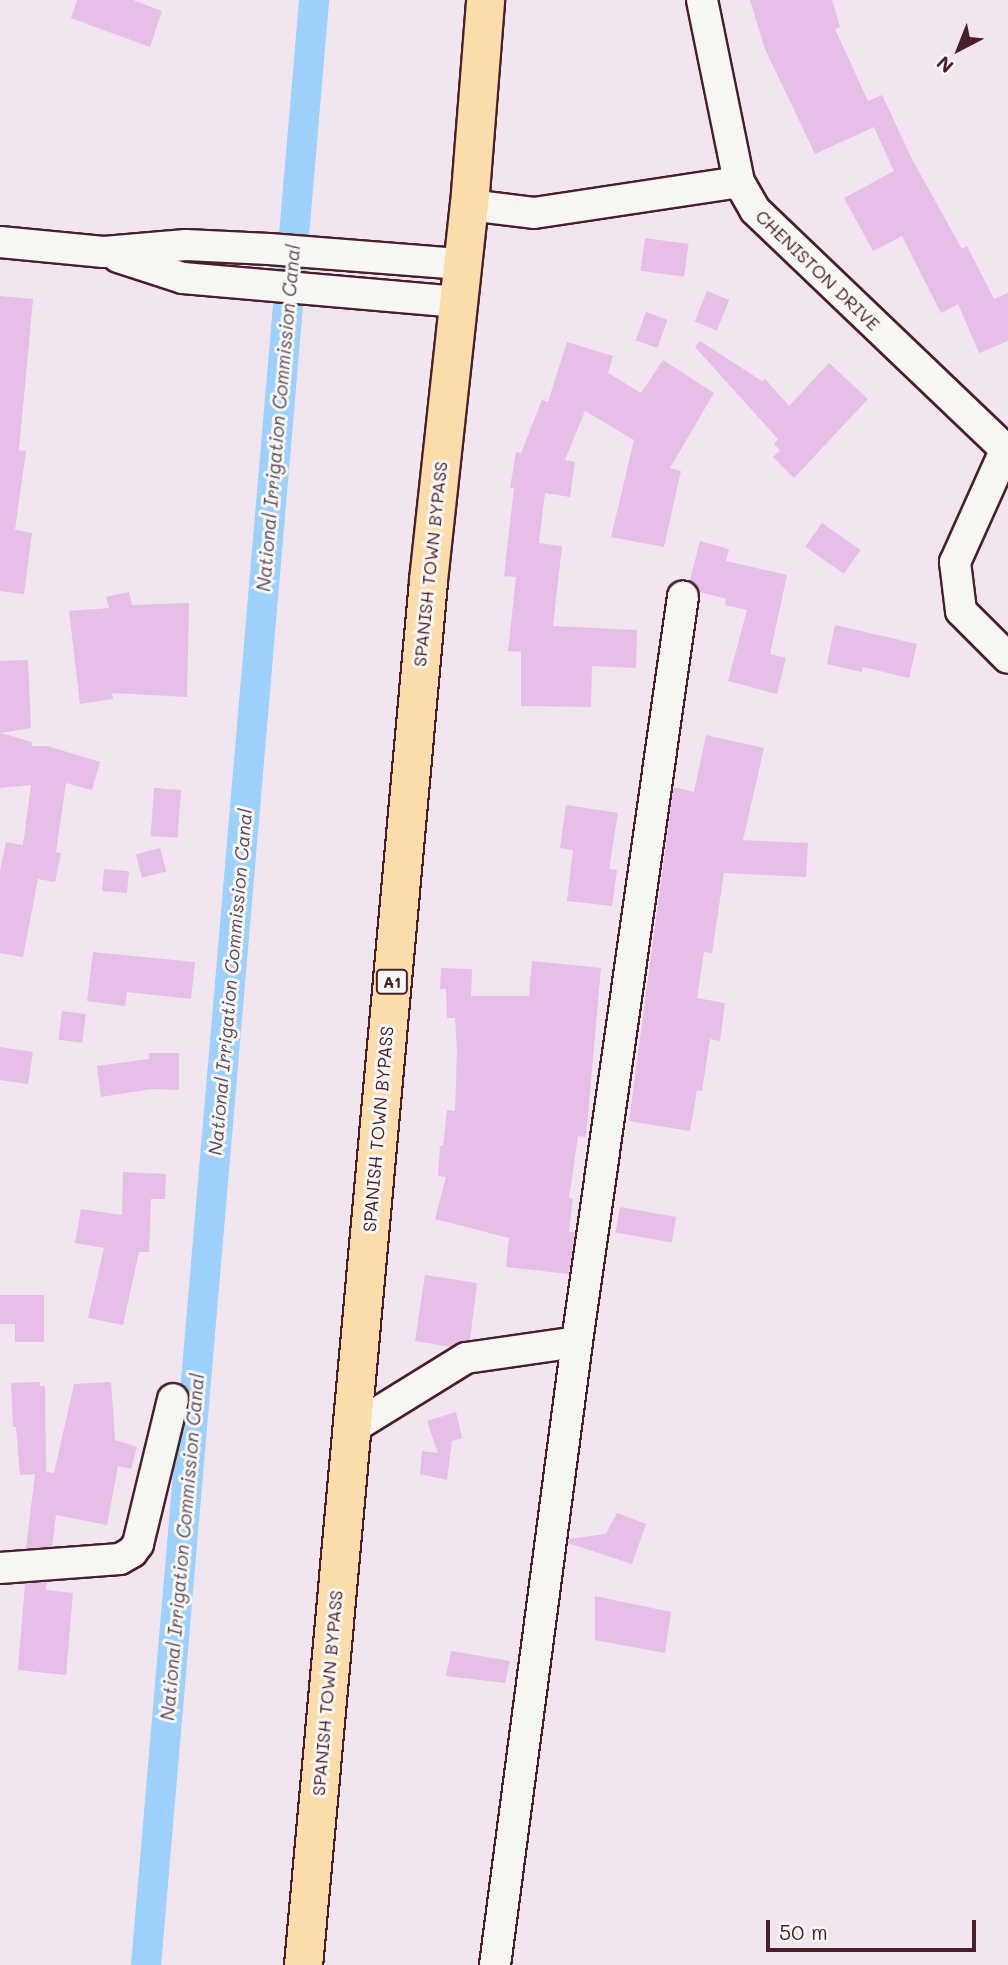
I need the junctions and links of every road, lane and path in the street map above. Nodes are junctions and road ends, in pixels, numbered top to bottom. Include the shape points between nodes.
1 (485, 0) edge
2 (702, 0) edge
3 (739, 183) junction
4 (469, 205) junction
5 (0, 242) edge
6 (104, 252) junction
7 (461, 264) junction
8 (458, 302) junction
9 (1007, 451) edge
10 (683, 596) dead end
11 (1008, 658) edge
12 (577, 1342) junction
13 (173, 1399) dead end
14 (351, 1429) junction
15 (0, 1568) edge
16 (303, 1965) edge
17 (495, 1965) edge

1 - 4 main road, SPANISH TOWN BYPASS / A1
2 - 3 street, CHENISTON DRIVE
3 - 4 street via 534,213
3 - 9 street, CHENISTON DRIVE via 755,210
4 - 7 main road, SPANISH TOWN BYPASS / A1
5 - 6 street
6 - 7 street via 186,245
6 - 8 street via 183,278
7 - 8 main road, SPANISH TOWN BYPASS / A1
8 - 14 main road, SPANISH TOWN BYPASS / A1 via 428,580
9 - 11 street via 955,562 961,611
10 - 12 street
12 - 14 street via 466,1357
12 - 17 street
13 - 15 street via 138,1544 132,1552 120,1559
14 - 16 main road, SPANISH TOWN BYPASS / A1

